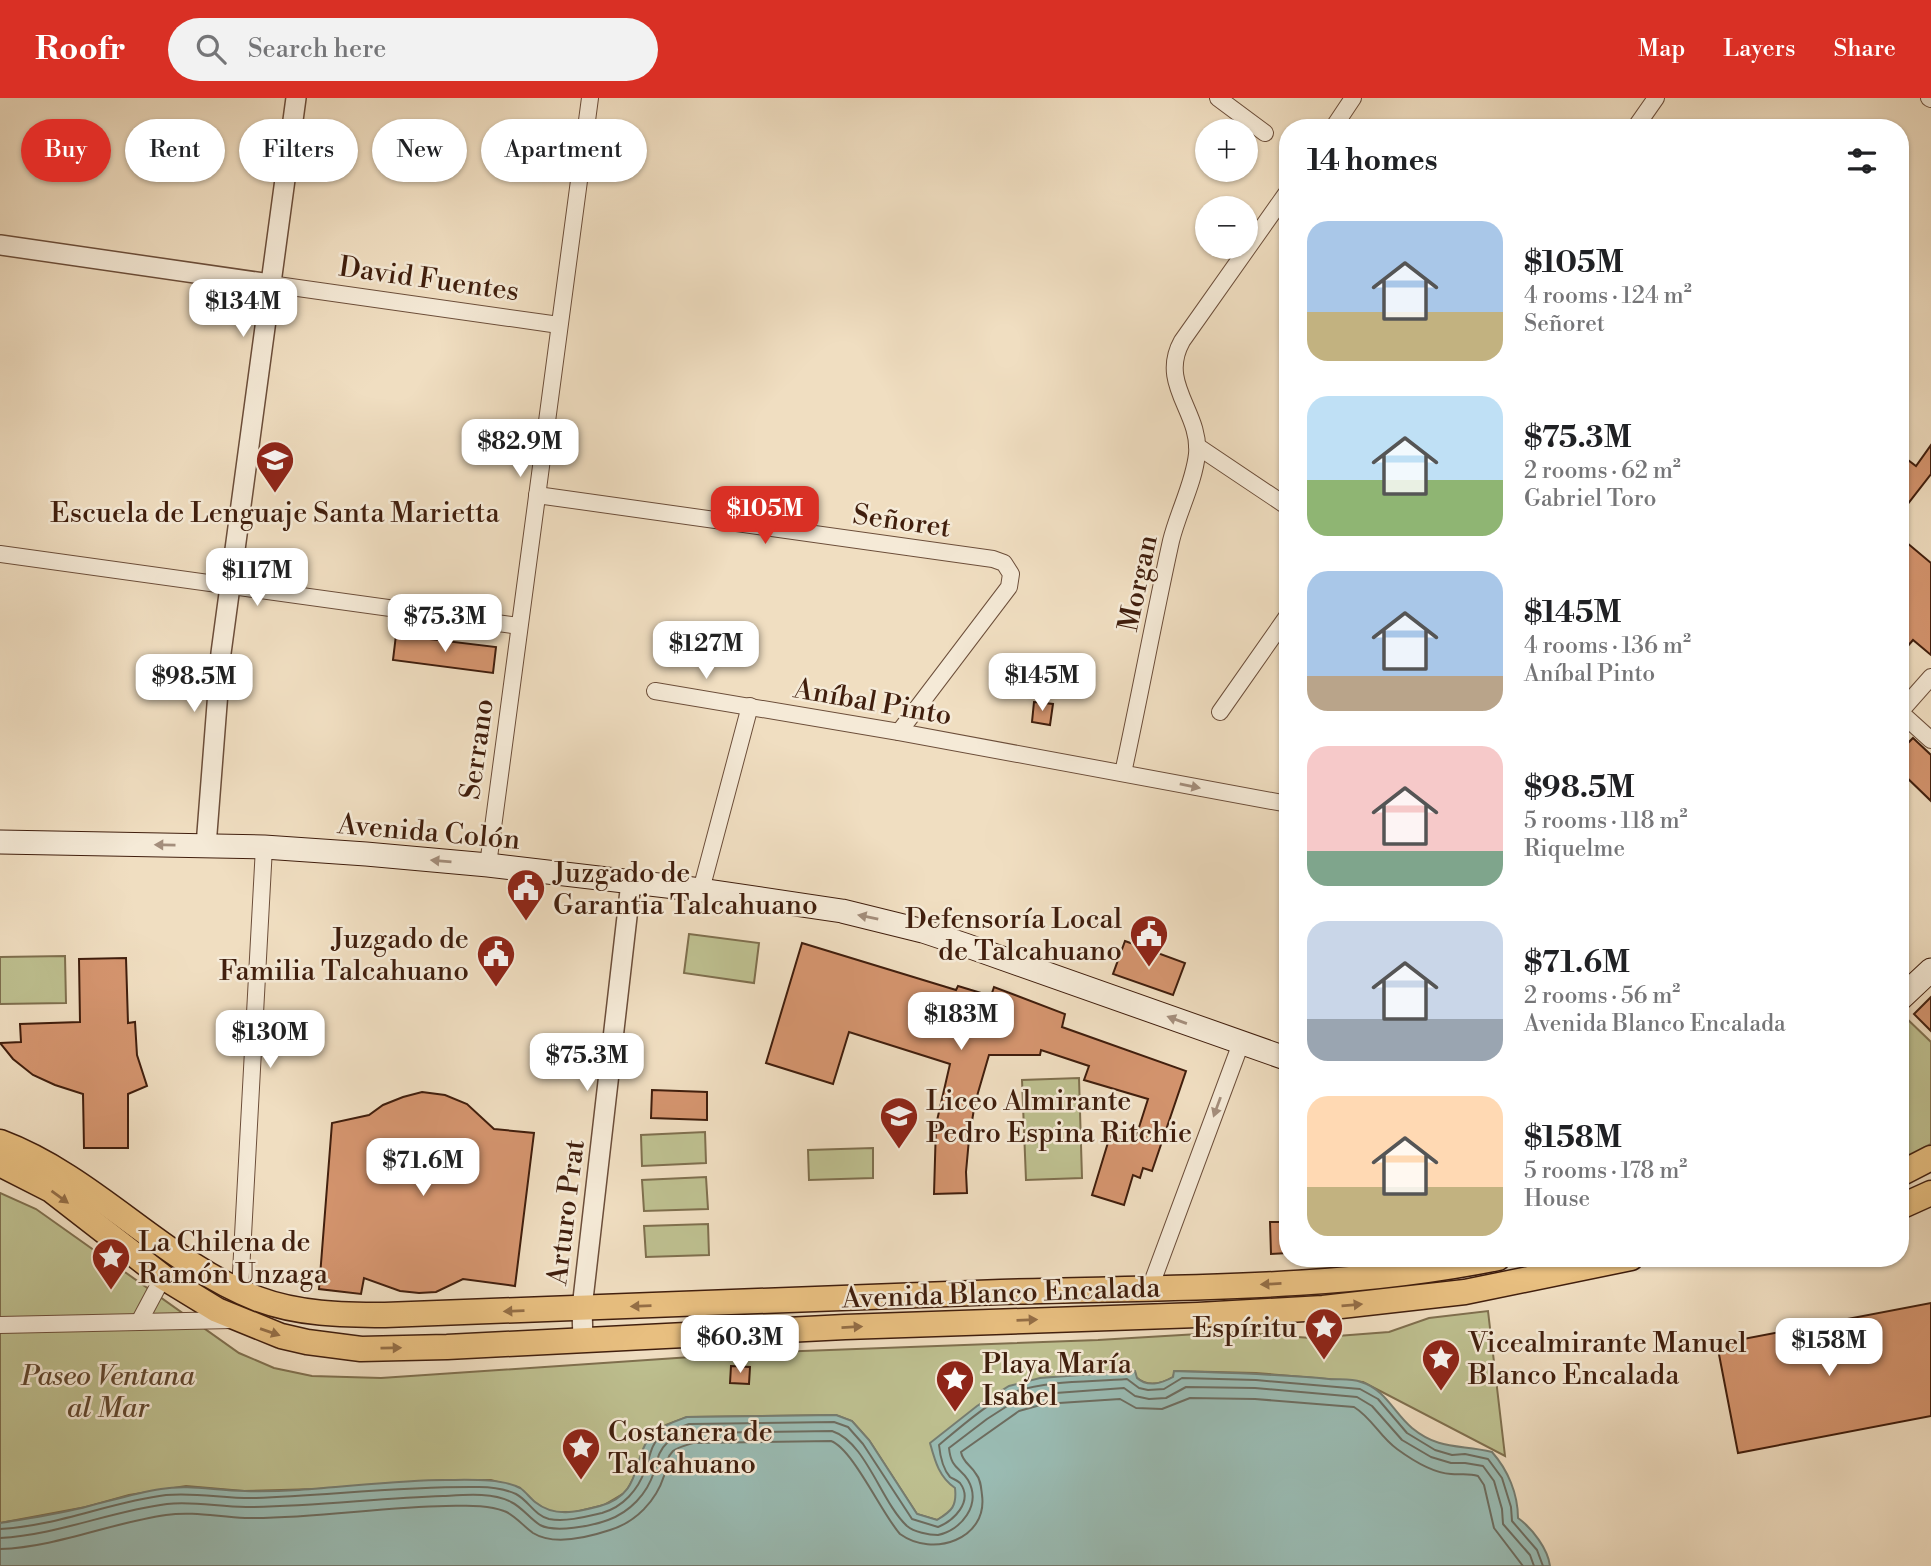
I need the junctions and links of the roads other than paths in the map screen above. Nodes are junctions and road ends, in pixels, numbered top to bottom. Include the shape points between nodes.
1 (296, 98) edge
2 (590, 98) edge
3 (1218, 98) edge
4 (1353, 98) edge
5 (1656, 98) edge
6 (1339, 119) edge
7 (1641, 119) edge
8 (1265, 133) dead end
9 (1279, 204) edge
10 (0, 245) edge
11 (270, 284) junction
12 (559, 325) junction
13 (1197, 446) junction
14 (537, 495) junction
15 (1279, 501) edge
16 (0, 554) edge
17 (229, 586) junction
18 (519, 626) junction
19 (1279, 628) edge
20 (1931, 677) edge
21 (655, 691) dead end
22 (1909, 702) edge
23 (750, 706) junction
24 (1220, 712) dead end
25 (1909, 720) edge
26 (899, 733) junction
27 (1931, 740) edge
28 (1123, 773) junction
29 (1279, 802) edge
30 (0, 842) edge
31 (206, 846) junction
32 (264, 848) junction
33 (488, 865) junction
34 (631, 882) junction
35 (701, 890) junction
36 (1931, 970) edge
37 (1909, 991) edge
38 (1241, 1043) junction
39 (1279, 1056) edge
40 (0, 1142) edge
41 (1931, 1158) edge
42 (0, 1164) edge
43 (1909, 1169) edge
44 (1440, 1267) edge
45 (1461, 1267) edge
46 (1587, 1267) edge
47 (163, 1277) junction
48 (1150, 1288) junction
49 (240, 1291) junction
50 (1465, 1292) junction
51 (582, 1308) junction
52 (238, 1320) junction
53 (139, 1322) junction
54 (0, 1325) edge
55 (583, 1341) junction

1 - 11 street
2 - 12 street, Serrano
3 - 8 street
4 - 6 street
5 - 7 street
9 - 13 street via 1177,350 1175,377
10 - 11 street, David Fuentes
11 - 12 street, David Fuentes
11 - 17 street
12 - 14 street, Serrano
13 - 15 street
13 - 28 street, Morgan via 1195,467 1172,536
14 - 18 street, Serrano
14 - 26 street, Señoret via 999,560 1009,568 1009,587
16 - 17 street
17 - 18 street
17 - 31 street
18 - 33 street, Serrano
19 - 24 street
20 - 22 street
21 - 23 street, Aníbal Pinto
23 - 26 street, Aníbal Pinto
23 - 35 street
25 - 27 street
26 - 28 street, Aníbal Pinto
28 -> 29 street, Aníbal Pinto
31 -> 30 main road, Avenida Colón
31 - 32 main road, Avenida Colón
33 -> 32 main road, Avenida Colón
32 - 49 street
33 - 34 main road, Avenida Colón
34 - 35 main road, Avenida Colón
34 - 51 street, Arturo Prat
38 -> 35 main road, Avenida Colón via 923,931 842,911
36 - 37 main road
38 - 39 main road, Avenida Colón
38 -> 48 street
40 - 49 main road, Avenida Blanco Encalada via 65,1173 187,1260
41 - 43 main road
42 -> 47 main road, Avenida Blanco Encalada via 51,1190
44 -> 48 main road, Avenida Blanco Encalada via 1341,1280
45 - 50 street
46 - 50 main road, Avenida Blanco Encalada
47 - 52 main road, Avenida Blanco Encalada
47 - 53 street
48 -> 51 main road, Avenida Blanco Encalada
51 -> 49 main road, Avenida Blanco Encalada via 335,1314 282,1306
55 -> 50 main road, Avenida Blanco Encalada via 1248,1312
51 - 55 street, Arturo Prat
52 - 53 street
52 -> 55 main road, Avenida Blanco Encalada via 307,1342 361,1349
53 - 54 street

